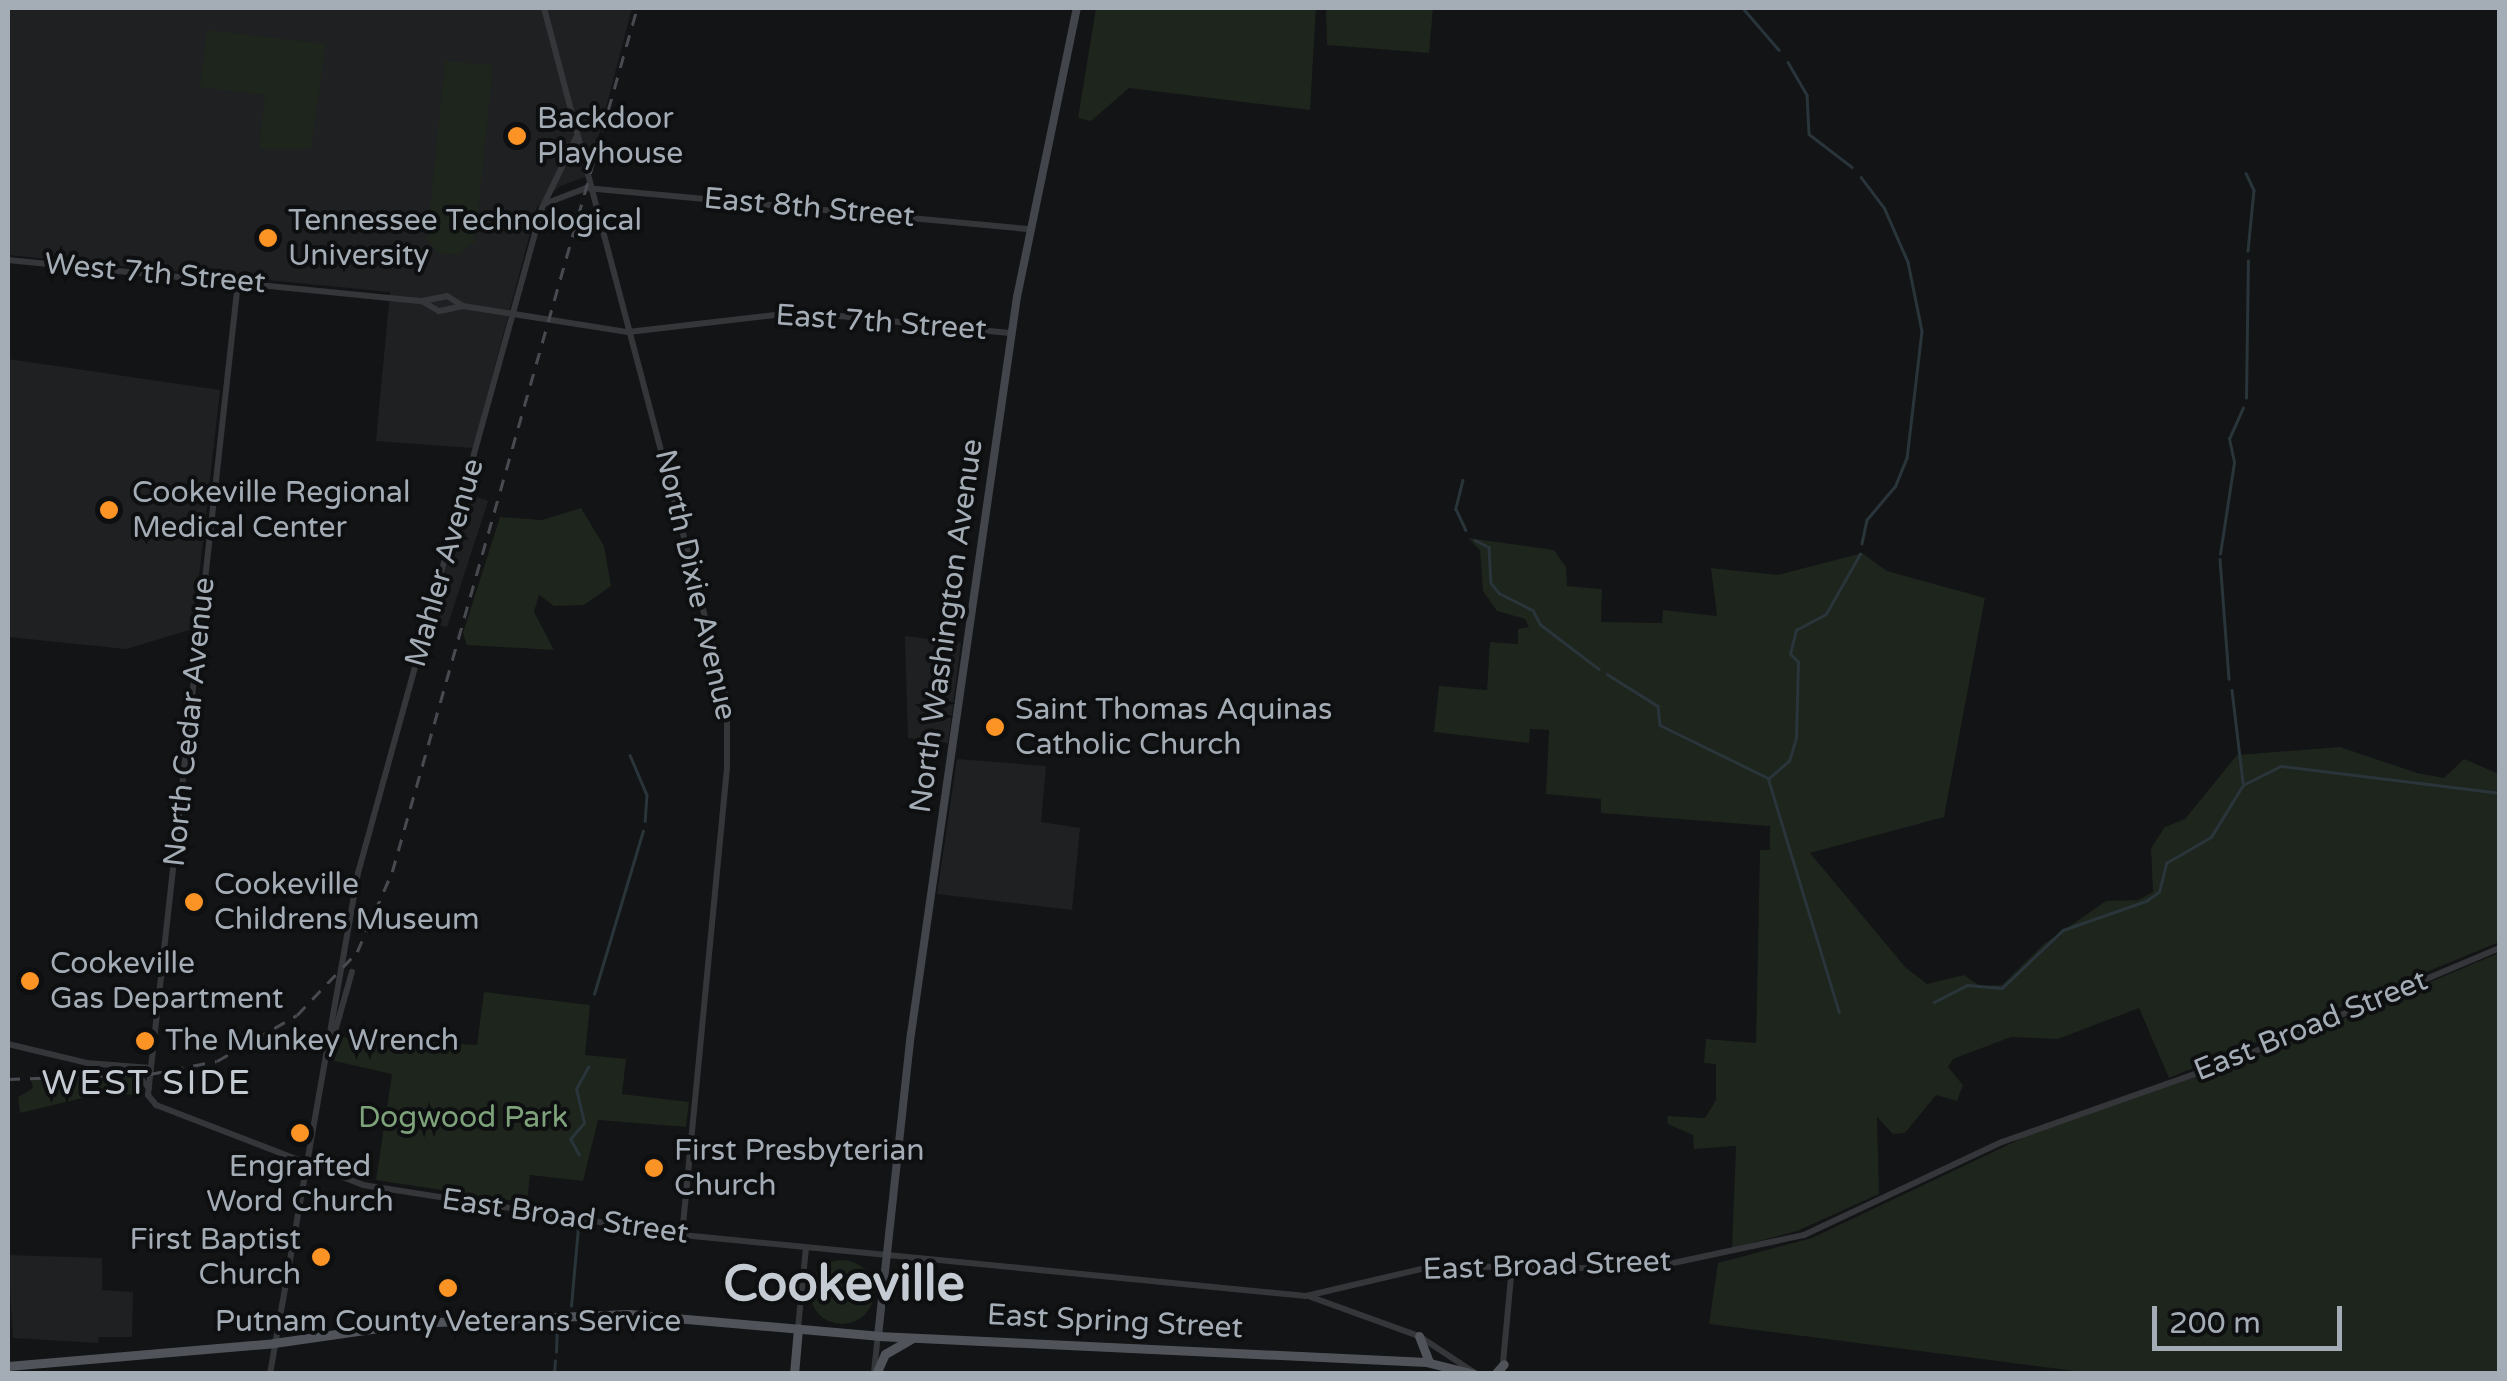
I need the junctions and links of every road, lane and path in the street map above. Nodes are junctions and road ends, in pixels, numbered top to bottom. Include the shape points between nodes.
1 (544, 8) edge
2 (1077, 8) edge
3 (576, 138) junction
4 (584, 168) junction
5 (589, 189) junction
6 (563, 192) junction
7 (542, 208) junction
8 (1030, 229) junction
9 (8, 260) edge
10 (238, 282) junction
11 (422, 301) junction
12 (463, 306) junction
13 (514, 313) junction
14 (628, 332) junction
15 (1012, 333) junction
16 (2500, 948) edge
17 (352, 972) dead end
18 (8, 1044) edge
19 (327, 1062) junction
20 (130, 1068) junction
21 (152, 1068) junction
22 (149, 1088) junction
23 (150, 1101) joint
24 (308, 1163) junction
25 (682, 1235) junction
26 (806, 1248) junction
27 (886, 1255) junction
28 (1512, 1266) junction
29 (1306, 1296) junction
30 (798, 1328) junction
31 (878, 1336) junction
32 (1419, 1336) junction
33 (914, 1338) junction
34 (274, 1343) junction
35 (1429, 1362) junction
36 (8, 1366) edge
37 (1500, 1370) edge
38 (270, 1374) edge
39 (794, 1374) edge
40 (875, 1374) edge
41 (1475, 1374) edge

1 - 3 street, North Dixie Avenue
2 - 8 main road, North Washington Avenue via 1066,87
3 - 4 street, North Dixie Avenue
3 - 7 street, Mahler Avenue
4 - 5 street, North Dixie Avenue
4 - 6 street via 582,182
5 - 6 street
5 - 8 street, East 8th Street
5 - 14 street, North Dixie Avenue
6 - 7 street
7 - 13 street, Mahler Avenue
8 - 15 main road, North Washington Avenue
9 - 10 street, West 7th Street
10 - 11 street, West 7th Street
10 - 21 street, North Cedar Avenue
11 - 12 street, West 7th Street via 439,311
11 - 12 street, West 7th Street via 447,296
12 - 13 street, West 7th Street
13 - 14 street, East 7th Street
13 - 19 street, Mahler Avenue via 374,813 338,971
14 - 15 street, East 7th Street via 800,312
14 - 25 street, North Dixie Avenue via 670,468 729,715
15 - 27 main road, North Washington Avenue
16 - 28 street, East Broad Street via 2232,1062 2002,1142 1804,1235 1645,1269
17 - 19 street
18 - 20 street
19 - 24 street
20 - 21 street
20 - 22 street
21 - 22 street, North Cedar Avenue
22 - 23 street, North Cedar Avenue
23 - 24 street, East Broad Street
24 - 25 street, East Broad Street via 379,1188
24 - 34 street
25 - 26 street, East Broad Street
26 - 27 street, East Broad Street
26 - 30 street
27 - 29 street, East Broad Street
27 - 31 main road, North Washington Avenue
28 - 29 street, East Broad Street via 1434,1266
28 - 37 street
29 - 32 street
30 - 31 main road, East Spring Street
30 - 34 main road, East Spring Street via 629,1314 413,1323
30 - 39 main road
31 - 33 main road, East Spring Street
31 - 40 street
32 - 35 main road
32 - 41 street
33 - 35 main road, East Spring Street
33 - 40 main road via 885,1354
34 - 36 main road, East Spring Street
34 - 38 street
35 - 41 main road, East Spring Street

